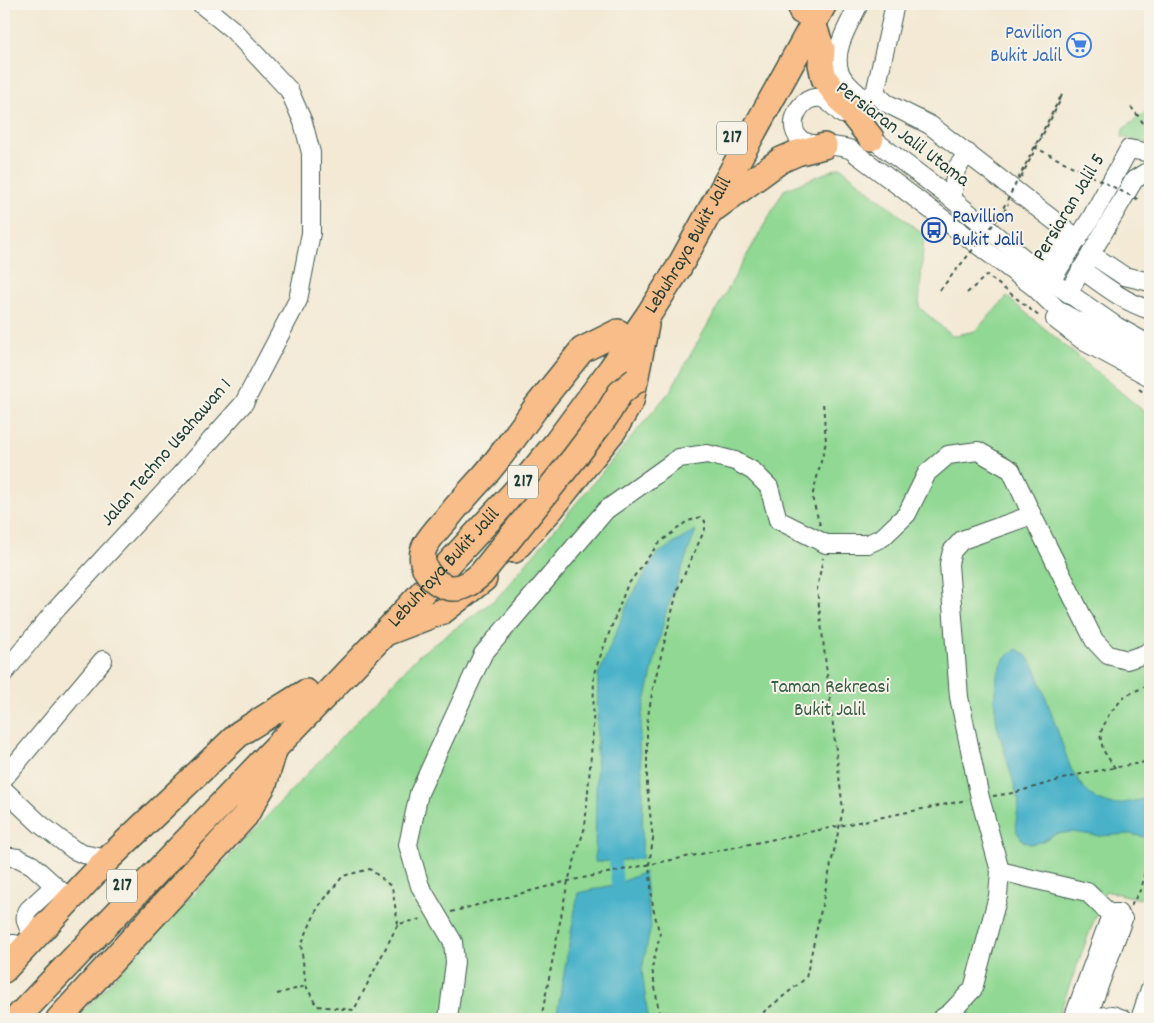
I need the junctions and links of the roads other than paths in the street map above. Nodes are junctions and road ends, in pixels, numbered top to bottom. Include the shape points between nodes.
1 (202, 4) edge
2 (859, 4) edge
3 (895, 4) edge
4 (808, 10) edge
5 (875, 93) junction
6 (871, 138) junction
7 (824, 146) junction
8 (1148, 146) edge
9 (968, 153) junction
10 (1150, 174) edge
11 (952, 199) junction
12 (710, 212) junction
13 (1073, 235) junction
14 (1091, 254) junction
15 (1082, 269) junction
16 (1042, 280) junction
17 (1150, 282) edge
18 (1068, 293) junction
19 (1150, 310) edge
20 (647, 317) junction
21 (618, 332) junction
22 (1150, 345) edge
23 (1150, 363) edge
24 (1150, 377) edge
25 (636, 380) junction
26 (1032, 515) junction
27 (384, 634) junction
28 (1150, 650) edge
29 (104, 660) dead end
30 (4, 673) edge
31 (306, 692) junction
32 (275, 746) junction
33 (4, 778) edge
34 (4, 790) edge
35 (4, 856) edge
36 (108, 859) junction
37 (1000, 871) junction
38 (89, 878) junction
39 (59, 890) junction
40 (1117, 917) junction
41 (7, 947) edge
42 (4, 970) edge
43 (1150, 989) edge
44 (4, 1010) edge
45 (16, 1019) edge
46 (59, 1019) edge
47 (448, 1019) edge
48 (941, 1019) edge
49 (1073, 1019) edge
50 (1087, 1019) edge
51 (1123, 1019) edge
52 (1140, 1019) edge

1 - 30 street, Jalan Techno Usahawan 1 via 234,30 289,90 303,122 311,153 311,234 298,300 244,403 53,613
2 - 5 street via 840,44 840,73 864,99
3 - 5 street
4 - 6 highway via 822,49 824,78
4 - 12 highway, Lebuhraya Bukit Jalil / 217
4 - 21 highway, Lebuhraya Bukit Jalil / 217 via 664,262
5 - 9 street via 886,103 930,125
6 - 7 street, Persiaran Jalil Utama via 827,101 813,98 799,109 794,126 803,140
6 - 11 street, Persiaran Jalil Utama
7 - 12 highway via 781,160
7 - 16 street, Persiaran Jalil Utama via 849,149
8 - 13 street, Persiaran Jalil 5 via 1129,150 1091,218
9 - 11 street via 956,170
9 - 13 street
10 - 14 street via 1145,173 1134,180
11 - 16 street, Persiaran Jalil Utama
12 - 20 highway, Lebuhraya Bukit Jalil / 217
13 - 16 street, Persiaran Jalil 5
14 - 15 street
14 - 17 street via 1124,276
15 - 18 street
15 - 19 street via 1136,306
16 - 18 street, Persiaran Jalil Utama
16 - 23 street, Persiaran Jalil Utama via 1056,308
16 - 24 street via 1056,320 1085,342
18 - 22 street, Persiaran Jalil Utama
20 - 25 highway
20 - 27 highway, Lebuhraya Bukit Jalil / 217 via 557,442
21 - 25 highway, bridge via 582,350 492,467 439,526 425,546 422,559 432,578 451,588 472,582 481,574 575,457 620,393
21 - 31 highway, Lebuhraya Bukit Jalil / 217 via 588,376 511,472
25 - 27 highway via 631,402 614,430 508,557 443,610
26 - 28 street via 1094,640 1108,655 1126,660
26 - 37 street via 962,540 952,550 949,564 959,697 980,798
26 - 47 street via 1011,470 978,451 948,456 927,472 907,514 884,536 868,544 826,544 778,520 769,487 753,471 736,461 706,454 679,458 606,510 483,654 419,792 408,845 420,886 453,942 455,962
27 - 32 highway, Lebuhraya Bukit Jalil / 217
29 - 33 street
31 - 36 highway via 240,733
31 - 44 highway, Lebuhraya Bukit Jalil / 217
32 - 45 highway, Lebuhraya Bukit Jalil / 217
32 - 46 highway via 264,784 245,816
34 - 36 street via 74,850
35 - 39 street via 32,865
36 - 38 highway
37 - 40 street via 1087,892
37 - 48 street via 998,896 973,989
38 - 39 street
38 - 42 highway
39 - 41 street via 29,909 25,918 30,929
40 - 49 street
40 - 50 street
43 - 52 street
50 - 51 street via 1112,1015

